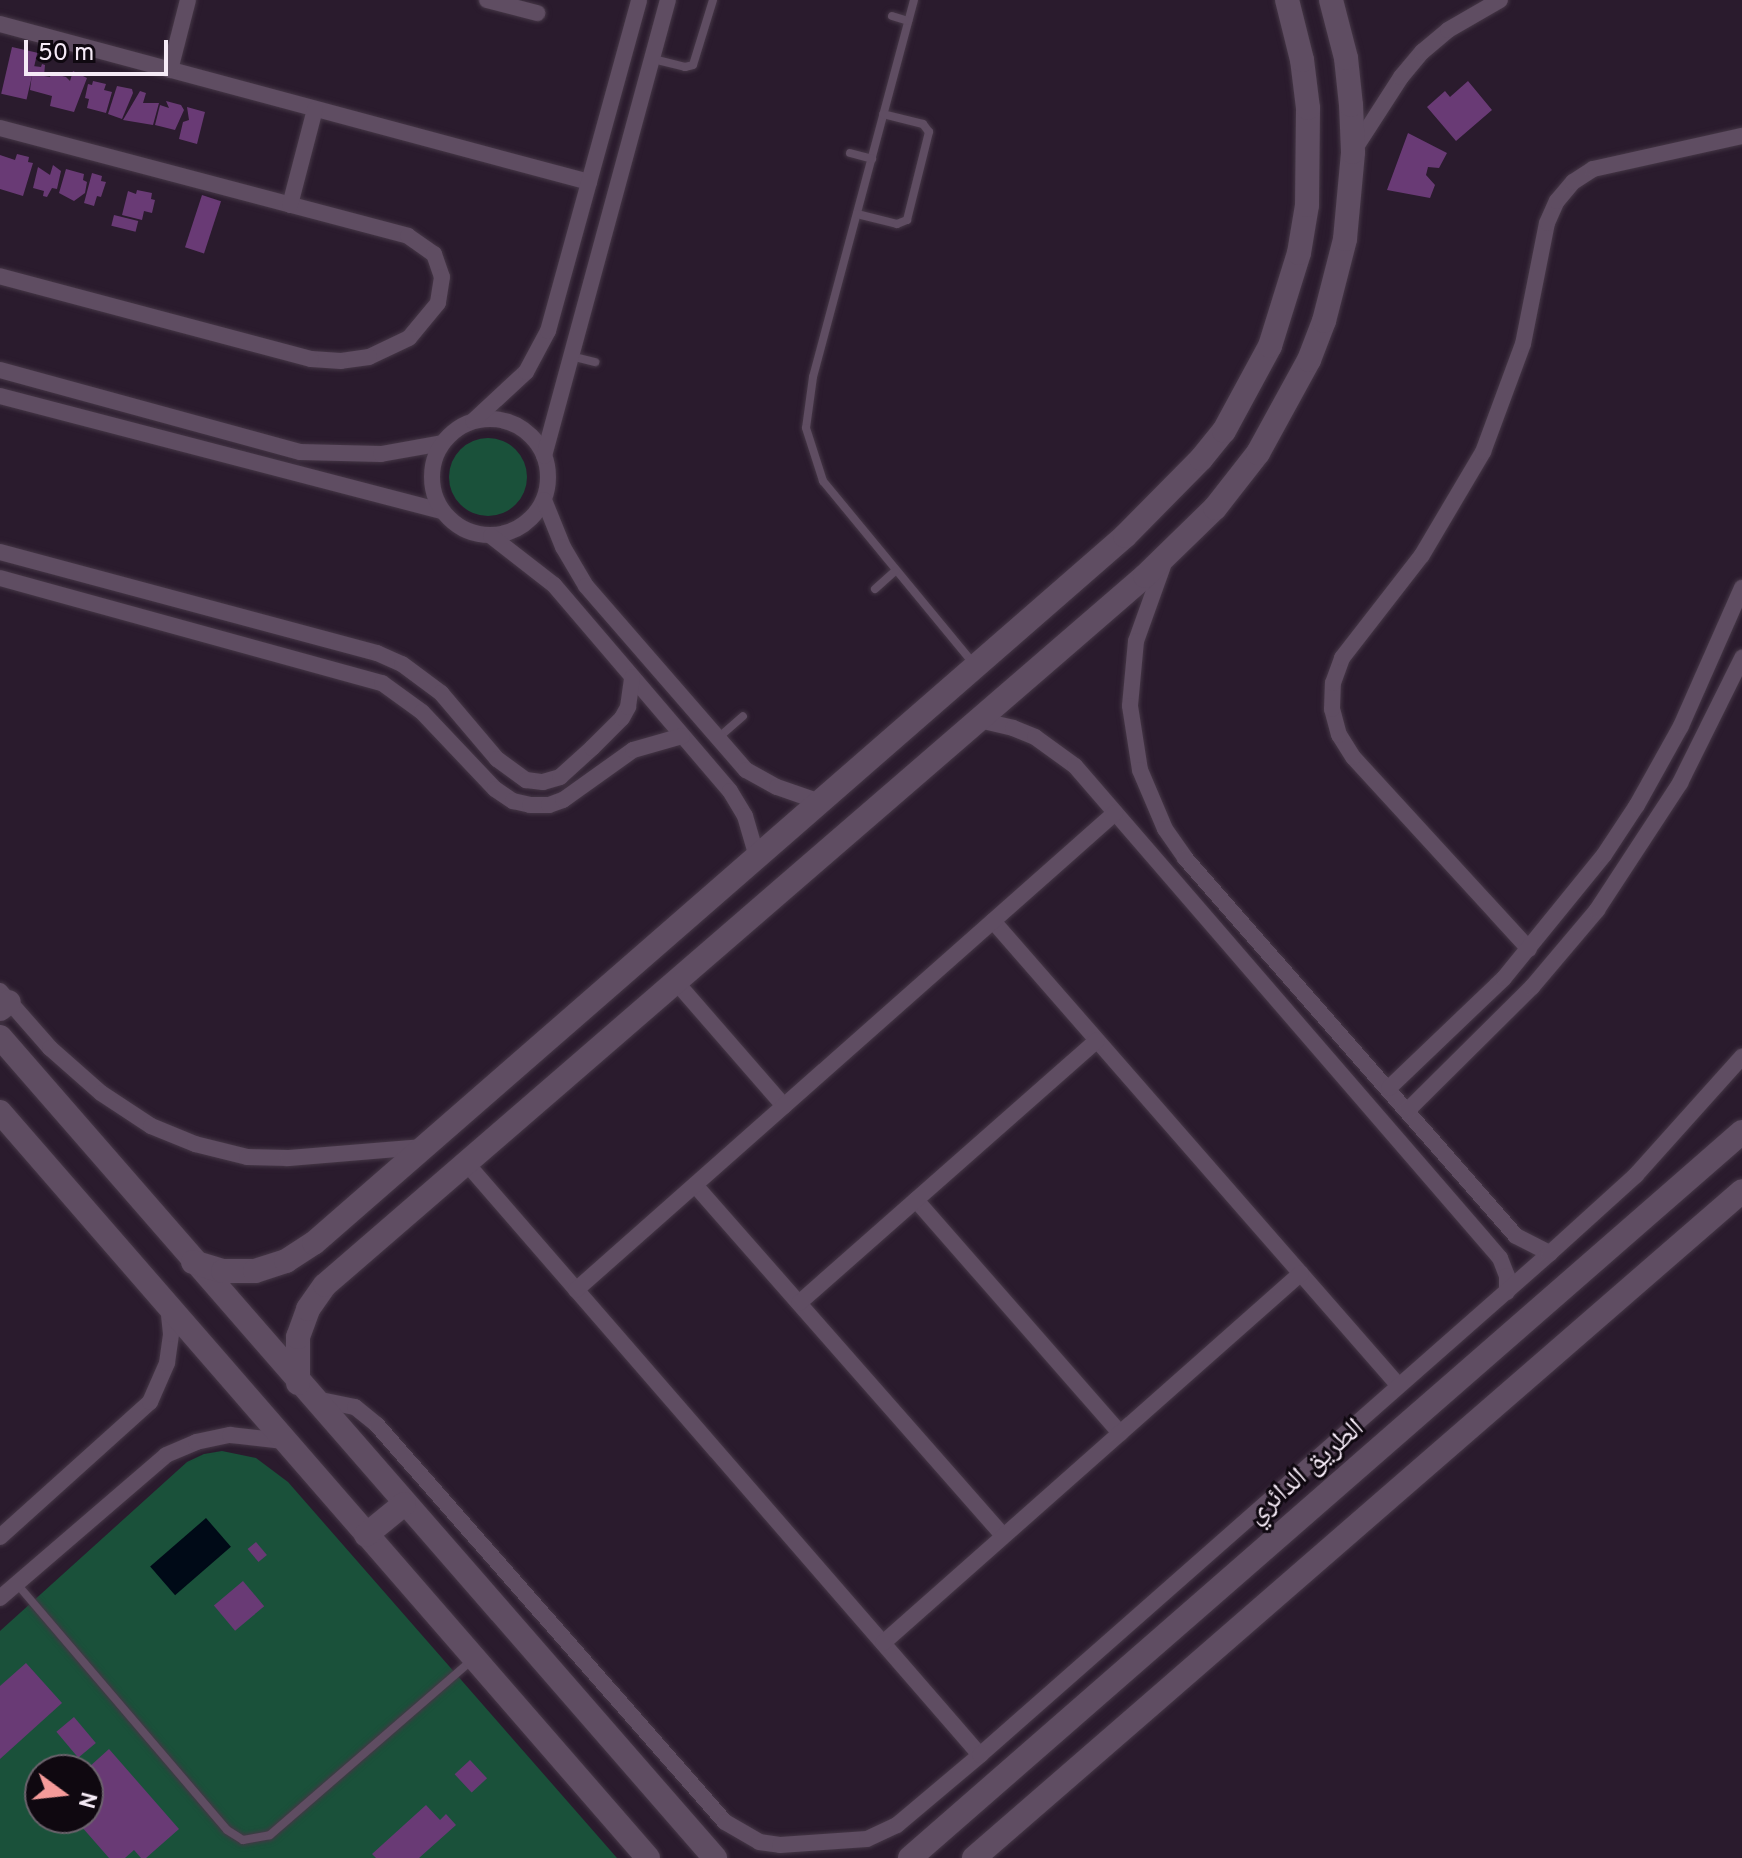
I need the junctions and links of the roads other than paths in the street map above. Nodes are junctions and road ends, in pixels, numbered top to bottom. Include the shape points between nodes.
1 (188, 0) edge
2 (490, 0) edge
3 (639, 0) edge
4 (668, 0) edge
5 (713, 0) edge
6 (914, 0) edge
7 (1287, 0) edge
8 (1331, 0) edge
9 (1494, 1) edge
10 (537, 13) dead end
11 (892, 16) dead end
12 (908, 21) junction
13 (0, 26) edge
14 (652, 59) junction
15 (170, 70) junction
16 (315, 109) junction
17 (883, 114) junction
18 (0, 128) edge
19 (1742, 136) edge
20 (1353, 152) junction
21 (850, 153) dead end
22 (872, 159) junction
23 (589, 182) junction
24 (290, 205) junction
25 (857, 214) junction
26 (571, 247) junction
27 (598, 255) junction
28 (0, 276) edge
29 (571, 356) junction
30 (595, 362) dead end
31 (0, 370) edge
32 (0, 396) edge
33 (473, 421) junction
34 (1224, 431) junction
35 (442, 443) junction
36 (1258, 453) junction
37 (544, 456) junction
38 (544, 500) junction
39 (442, 511) junction
40 (491, 536) junction
41 (0, 552) edge
42 (1166, 558) junction
43 (895, 571) junction
44 (0, 578) edge
45 (1742, 588) edge
46 (875, 589) dead end
47 (1742, 658) edge
48 (975, 666) junction
49 (632, 677) junction
50 (1700, 685) junction
51 (1724, 697) junction
52 (743, 716) dead end
53 (979, 720) junction
54 (682, 736) junction
55 (718, 738) junction
56 (820, 802) junction
57 (1115, 813) junction
58 (757, 857) junction
59 (712, 896) junction
60 (993, 921) junction
61 (739, 929) junction
62 (1529, 949) junction
63 (677, 983) junction
64 (3, 1000) edge
65 (0, 1037) edge
66 (1097, 1040) junction
67 (1742, 1057) edge
68 (1389, 1088) junction
69 (784, 1106) junction
70 (1407, 1111) junction
71 (0, 1112) edge
72 (1742, 1113) edge
73 (1742, 1132) edge
74 (422, 1147) junction
75 (468, 1165) junction
76 (1702, 1167) junction
77 (695, 1185) junction
78 (1742, 1191) edge
79 (916, 1200) junction
80 (334, 1225) junction
81 (1521, 1241) junction
82 (1550, 1253) junction
83 (359, 1256) junction
84 (1500, 1258) junction
85 (193, 1262) junction
86 (1301, 1273) junction
87 (576, 1290) junction
88 (1507, 1292) junction
89 (799, 1303) junction
90 (168, 1305) junction
91 (1398, 1385) junction
92 (304, 1390) junction
93 (1120, 1433) junction
94 (284, 1441) junction
95 (404, 1504) junction
96 (366, 1535) junction
97 (1003, 1536) junction
98 (0, 1537) edge
99 (17, 1584) junction
100 (0, 1598) edge
101 (883, 1643) junction
102 (474, 1658) junction
103 (980, 1755) junction
104 (648, 1858) edge
105 (715, 1858) edge
106 (910, 1858) edge
107 (974, 1858) edge

1 - 15 street
2 - 10 street
3 - 23 street
4 - 14 street
5 - 14 lane via 693,65
6 - 12 lane
7 - 34 main road via 1308,108 1307,205 1283,311 1249,390
8 - 20 main road via 1346,58
9 - 20 street via 1422,52
11 - 12 lane
12 - 17 lane
13 - 15 street
14 - 27 street
15 - 16 street
16 - 23 street
16 - 24 street
17 - 22 lane
17 - 25 lane via 923,124 929,132 907,220 897,224
18 - 24 street
19 - 62 street via 1593,169 1557,201 1547,223 1523,344 1483,452 1422,555 1342,658 1333,683 1336,722 1353,757
20 - 36 main road via 1345,239 1324,321 1298,383
21 - 22 lane
22 - 25 lane
23 - 26 street
24 - 28 street via 408,236 427,246 439,264 441,290 420,328 369,357 320,360
25 - 43 lane via 813,377 806,428 823,481
26 - 27 street
26 - 33 street via 535,359
27 - 29 street
29 - 30 lane
29 - 37 street
31 - 35 street via 300,452 381,454
32 - 39 street
33 - 35 street
33 - 37 street via 515,424 528,432
34 - 36 main road
34 - 48 main road via 1151,512
35 - 39 street via 431,477
36 - 42 main road
37 - 38 street
38 - 40 street via 528,522
38 - 55 street via 586,586
39 - 40 street via 463,530
40 - 49 street via 554,585
41 - 49 street via 390,659 441,693 497,759 526,780 560,777 592,748 622,718
42 - 53 main road
42 - 68 street via 1145,610 1131,674 1133,738 1151,801 1185,858
43 - 46 lane
43 - 48 lane
44 - 54 street via 382,683 422,712 495,789 530,805 563,800 633,750
45 - 50 street
47 - 51 street
48 - 56 main road
49 - 54 street
50 - 51 street
50 - 62 street via 1637,805
51 - 70 street via 1668,805 1597,910 1532,987
52 - 55 lane
53 - 57 street via 1013,728 1056,751
53 - 61 main road
54 - 58 street via 739,803
55 - 56 street via 746,770
56 - 58 main road
57 - 60 street
57 - 84 street
58 - 59 main road
59 - 61 main road
59 - 74 main road
60 - 66 street
60 - 69 street
61 - 63 main road
62 - 68 street
63 - 69 street
63 - 75 main road
64 - 74 street via 101,1093 151,1126 195,1144 247,1157 288,1158
65 - 85 main road
66 - 79 street
66 - 86 street
67 - 82 street via 1647,1164
68 - 70 street
69 - 77 street
70 - 81 street
71 - 90 main road
72 - 76 main road
73 - 76 main road, الطريق الدائري
74 - 80 main road
75 - 83 main road
75 - 87 street
76 - 106 main road, الطريق الدائري
77 - 87 street
77 - 89 street
78 - 107 main road
79 - 89 street
79 - 93 street
80 - 83 main road
80 - 85 main road via 301,1253 270,1267 223,1271
81 - 82 street
81 - 84 street
82 - 88 street
83 - 92 main road via 325,1285 308,1309 296,1353
84 - 88 street
85 - 92 main road
86 - 91 street
86 - 93 street
87 - 101 street
88 - 91 street
89 - 97 street
90 - 94 main road
90 - 98 street via 167,1363 150,1402
91 - 103 street
92 - 95 main road
92 - 103 street via 367,1415 741,1834 759,1842 799,1846 867,1839 897,1825
93 - 97 street
94 - 96 main road
94 - 99 street via 230,1435 166,1455
95 - 96 main road
95 - 105 main road
96 - 102 main road
97 - 101 street
99 - 100 street
99 - 102 lane via 227,1830 243,1840 270,1835
101 - 103 street
102 - 104 main road

